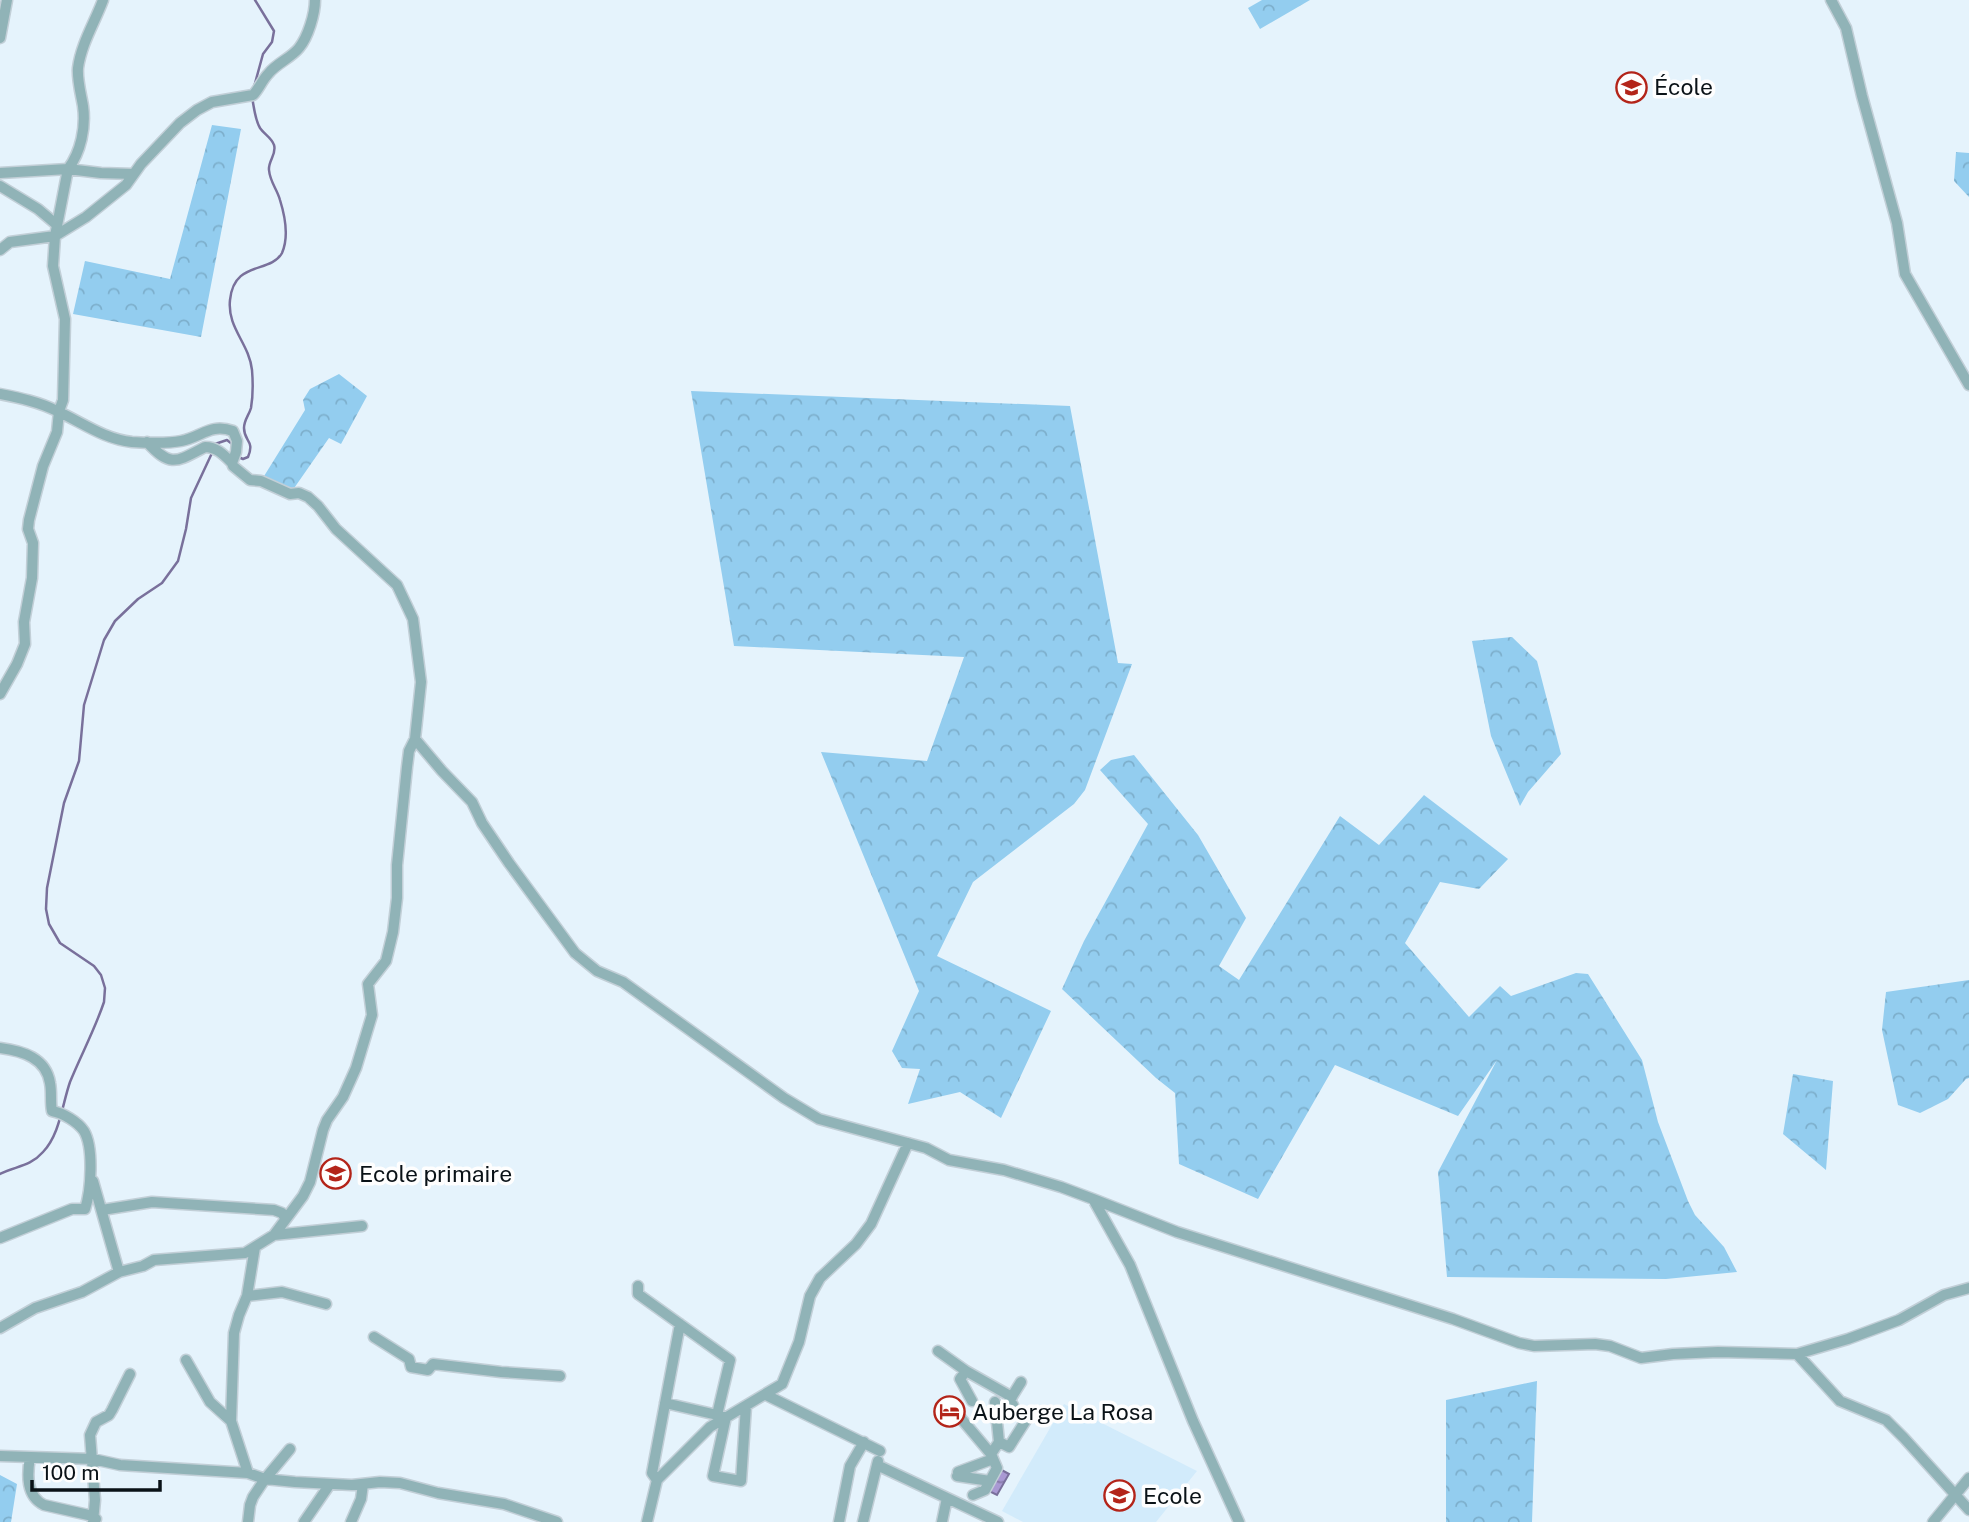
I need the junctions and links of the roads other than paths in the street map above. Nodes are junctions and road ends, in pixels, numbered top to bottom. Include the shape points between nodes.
1 (8, 0) edge
2 (103, 0) edge
3 (315, 0) edge
4 (1831, 0) edge
5 (0, 38) edge
6 (68, 169) junction
7 (0, 173) edge
8 (133, 174) junction
9 (0, 186) edge
10 (57, 225) junction
11 (55, 236) junction
12 (0, 250) edge
13 (1969, 386) edge
14 (0, 394) edge
15 (59, 411) junction
16 (147, 442) junction
17 (232, 463) junction
18 (0, 694) edge
19 (415, 739) junction
20 (0, 1048) edge
21 (908, 1143) junction
22 (90, 1174) junction
23 (1093, 1199) junction
24 (102, 1210) junction
25 (285, 1218) junction
26 (362, 1226) dead end
27 (274, 1236) junction
28 (0, 1238) edge
29 (255, 1247) junction
30 (119, 1272) junction
31 (638, 1286) dead end
32 (1969, 1288) edge
33 (247, 1296) junction
34 (326, 1304) dead end
35 (680, 1324) junction
36 (0, 1328) edge
37 (374, 1337) dead end
38 (938, 1351) dead end
39 (1797, 1354) junction
40 (186, 1360) dead end
41 (966, 1371) junction
42 (130, 1374) dead end
43 (560, 1376) dead end
44 (1017, 1384) dead end
45 (766, 1395) junction
46 (972, 1401) dead end
47 (995, 1402) dead end
48 (665, 1403) junction
49 (746, 1406) junction
50 (722, 1416) junction
51 (959, 1416) dead end
52 (1028, 1417) dead end
53 (231, 1421) junction
54 (864, 1442) junction
55 (999, 1442) junction
56 (0, 1447) edge
57 (290, 1449) dead end
58 (5, 1456) edge
59 (992, 1456) junction
60 (30, 1457) junction
61 (93, 1459) junction
62 (877, 1465) junction
63 (248, 1473) junction
64 (1969, 1478) edge
65 (265, 1479) junction
66 (657, 1480) junction
67 (990, 1481) junction
68 (330, 1484) junction
69 (363, 1484) junction
70 (973, 1495) dead end
71 (1955, 1495) junction
72 (947, 1498) junction
73 (1969, 1510) edge
74 (95, 1520) edge
75 (994, 1521) edge
76 (248, 1522) edge
77 (304, 1522) edge
78 (351, 1522) edge
79 (557, 1522) edge
80 (647, 1522) edge
81 (839, 1522) edge
82 (863, 1522) edge
83 (942, 1522) edge
84 (1239, 1522) edge
85 (1933, 1522) edge

1 - 5 street
2 - 6 street via 80,56 83,134
3 - 8 street via 299,49 271,69 256,93 212,102 197,110
4 - 13 street via 1846,28 1897,223 1905,274
6 - 7 street
6 - 8 street
6 - 10 street
8 - 11 street via 86,217
9 - 10 street
10 - 11 street
11 - 12 street via 10,242
11 - 15 street via 53,266 65,319
14 - 15 street
15 - 16 street via 111,438
15 - 18 street via 57,432 29,520 32,578 25,644
16 - 17 street via 162,458 172,461 210,447
16 - 17 street via 183,440 222,427 236,435
17 - 19 street via 250,480 308,497 397,585 413,619 418,654 421,682
19 - 21 street via 472,802 509,863 575,953 589,965 623,982 804,1111
19 - 25 street via 407,767 393,932 386,961 368,984 372,1015 350,1084 323,1130 310,1182
20 - 22 street via 27,1054 46,1068 52,1111 66,1115 84,1130
21 - 23 street via 949,1160 1004,1170
21 - 45 street via 871,1224 820,1278 782,1384
22 - 24 street
22 - 28 street via 85,1209 72,1209
23 - 39 street via 1519,1343 1595,1344 1641,1358 1718,1352
23 - 84 street via 1130,1265
24 - 25 street via 152,1202 275,1210
24 - 30 street
25 - 27 street
26 - 27 street
27 - 29 street
29 - 30 street via 236,1255 154,1260
29 - 33 street
30 - 36 street
31 - 35 street via 638,1294
32 - 39 street via 1944,1295 1899,1320
33 - 34 street via 282,1292
33 - 53 street via 234,1334
35 - 48 street
35 - 50 street via 730,1360
37 - 43 street via 409,1359 411,1367 428,1370 433,1364
38 - 41 street
39 - 71 street via 1840,1401 1886,1420
40 - 53 street via 210,1402
41 - 44 street via 1012,1401
41 - 46 street via 960,1379
42 - 61 street via 109,1415 93,1426
45 - 49 street
45 - 54 street
47 - 55 street
48 - 50 street
48 - 66 street via 652,1473
49 - 50 street
49 - 50 street via 741,1481 713,1476
50 - 66 street
51 - 59 street
52 - 55 street via 1009,1447
53 - 63 street
54 - 62 street via 881,1449
54 - 81 street via 850,1466
55 - 59 street
56 - 58 street
57 - 65 street
58 - 60 street
59 - 67 street via 997,1468
59 - 67 street via 960,1478
60 - 61 street
60 - 74 street via 28,1476 37,1501
61 - 63 street via 120,1465
61 - 74 street
62 - 72 street
62 - 82 street
63 - 65 street
64 - 71 street
65 - 68 street
65 - 76 street via 250,1505
66 - 80 street
67 - 70 street via 985,1490
68 - 69 street
68 - 77 street
69 - 78 street
69 - 79 street via 400,1483 504,1504
71 - 73 street
71 - 85 street
72 - 75 street
72 - 83 street

